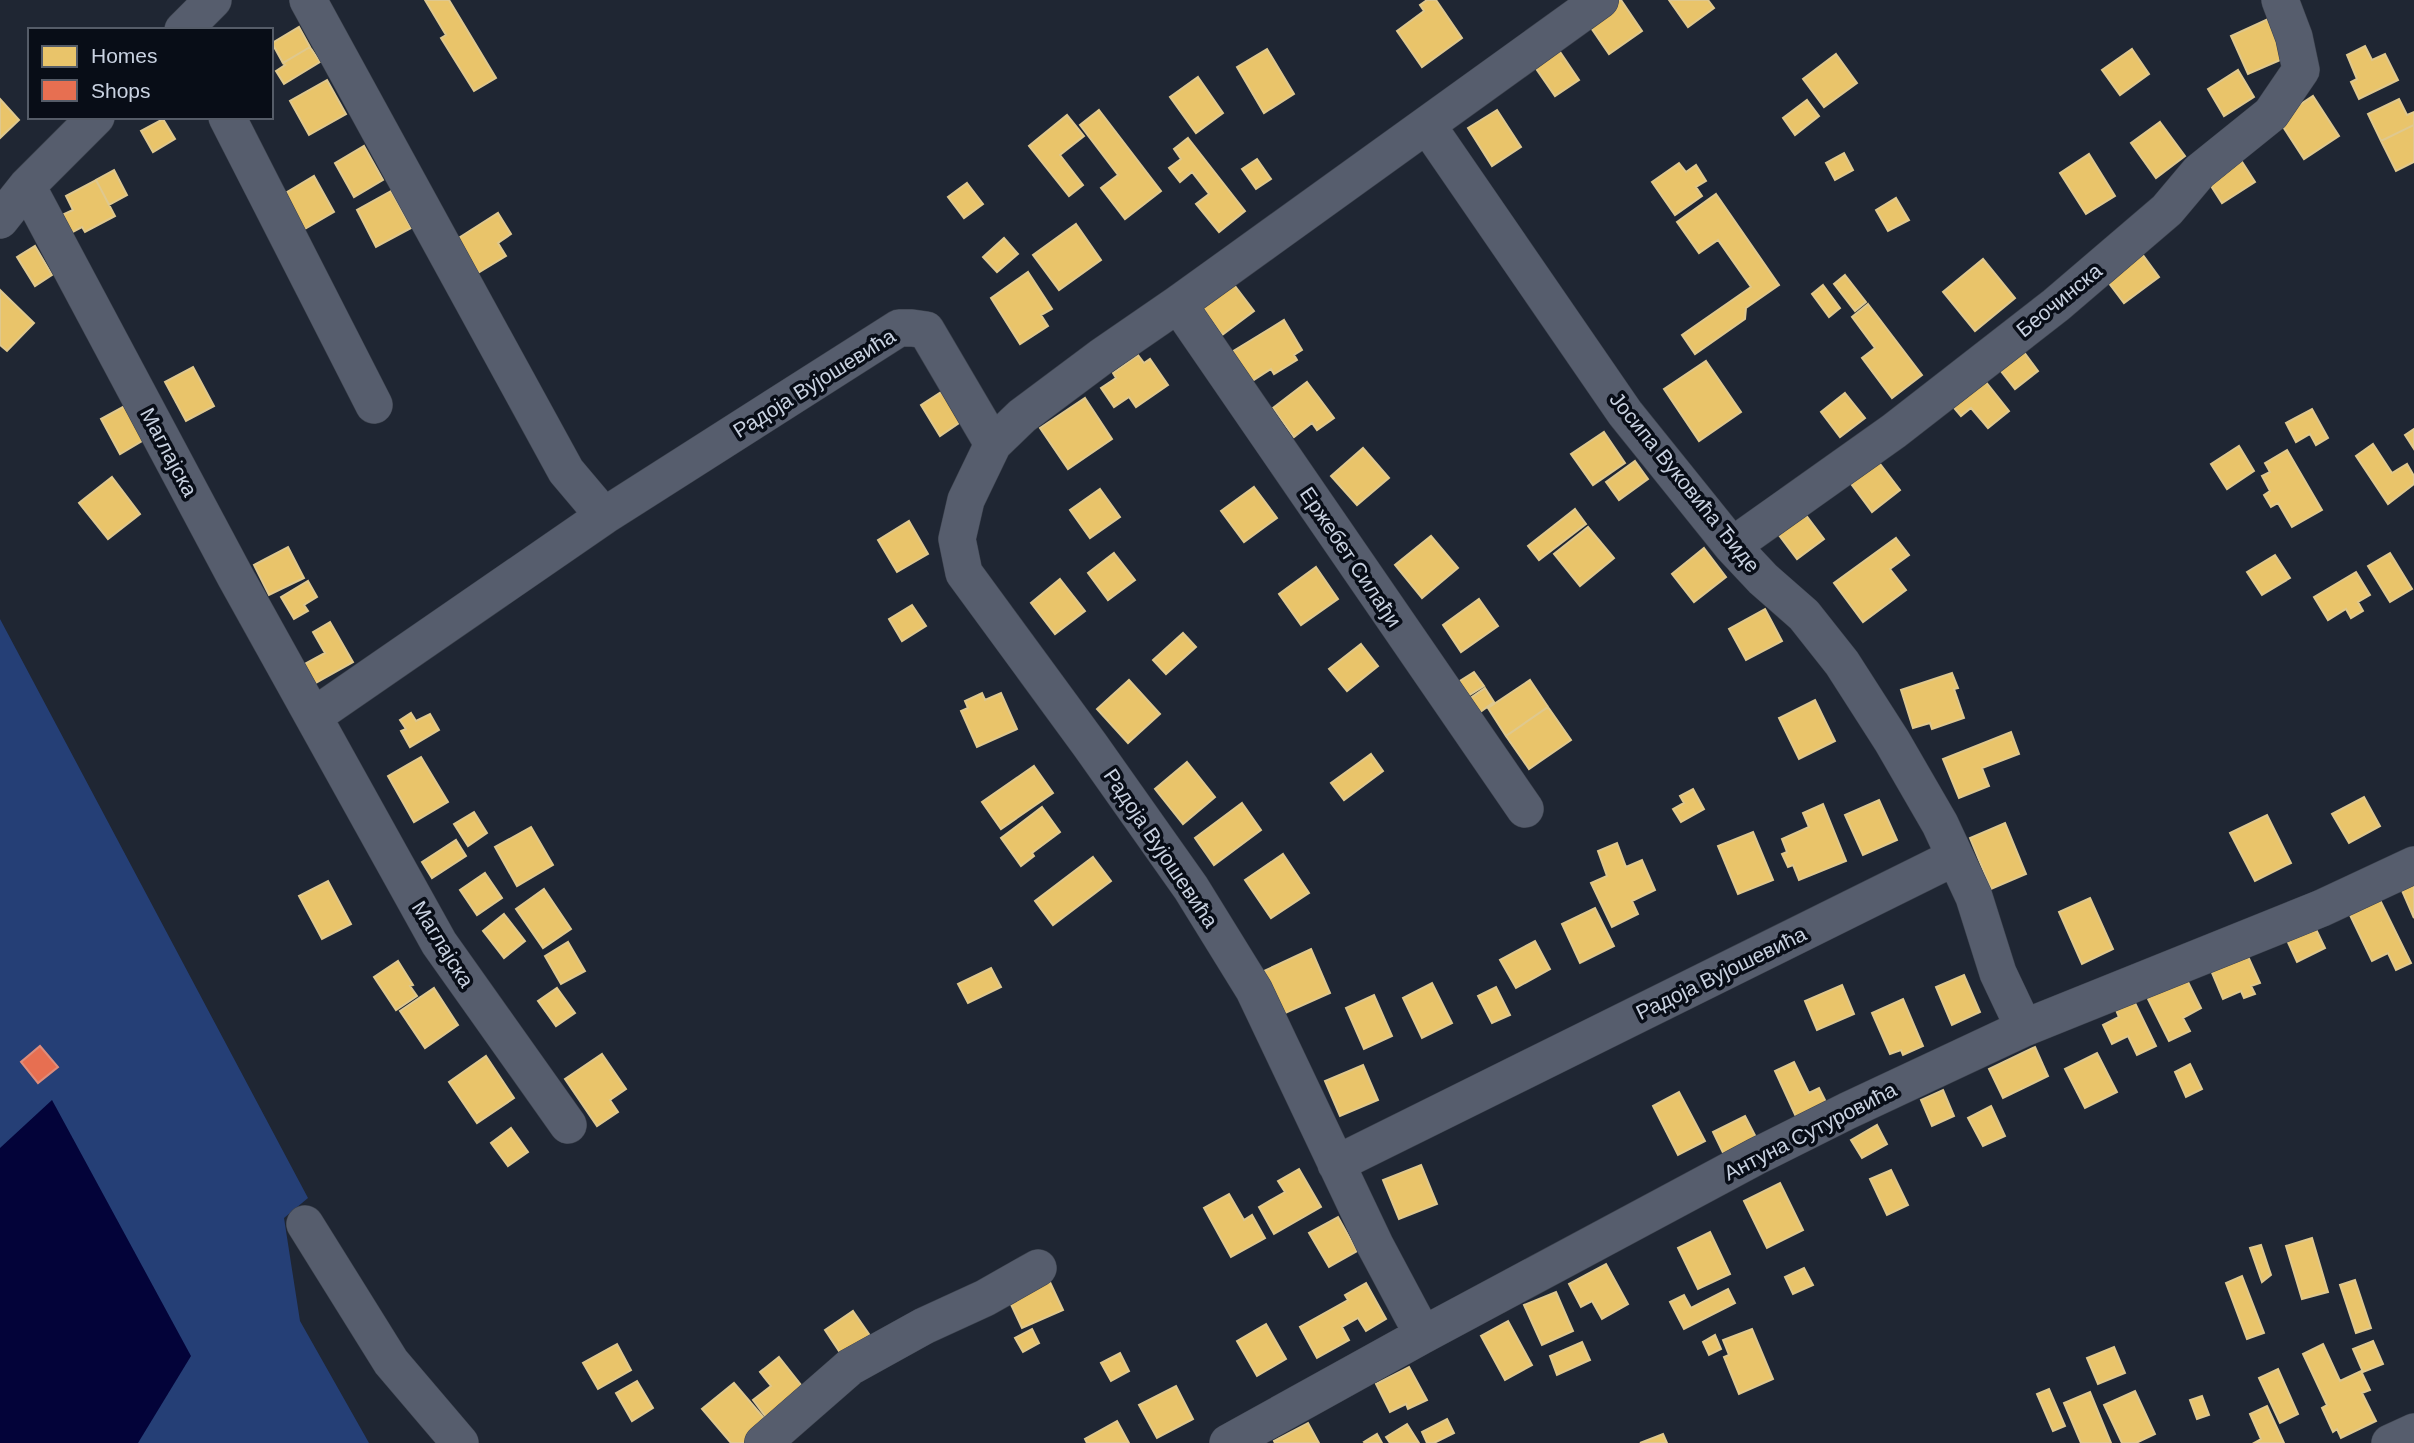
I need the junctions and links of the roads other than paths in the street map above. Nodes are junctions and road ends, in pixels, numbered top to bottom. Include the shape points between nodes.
1 (213, 0) edge
2 (308, 0) edge
3 (1600, 0) edge
4 (2280, 0) edge
5 (185, 28) edge
6 (94, 119) edge
7 (228, 119) edge
8 (1427, 124) junction
9 (27, 186) junction
10 (0, 220) edge
11 (1178, 304) junction
12 (374, 405) dead end
13 (993, 444) junction
14 (604, 516) junction
15 (1732, 546) junction
16 (314, 716) junction
17 (1525, 809) dead end
18 (1955, 858) junction
19 (2414, 865) edge
20 (2024, 1028) junction
21 (568, 1125) dead end
22 (1336, 1164) junction
23 (306, 1224) dead end
24 (1038, 1268) dead end
25 (1423, 1335) junction
26 (2414, 1432) edge
27 (460, 1443) edge
28 (763, 1443) edge
29 (1227, 1443) edge
30 (2390, 1443) edge

1 - 5 street
2 - 14 street via 566,471
3 - 8 street
4 - 15 street, Беочинска via 2301,70 2271,114 2199,173 2167,210 2056,305 1894,430
6 - 9 street
7 - 12 street
8 - 11 street
8 - 15 street, Јосипа Вуковића Ђиде via 1625,413
9 - 10 street
9 - 16 street, Маглајска
11 - 13 street via 1032,408
11 - 17 street, Ержебет Силађи
13 - 14 street, Радоја Вујошевића via 926,330 899,328
13 - 22 street, Радоја Вујошевића via 966,500 957,539 964,573 1191,888 1254,990
14 - 16 street
15 - 18 street, Јосипа Вуковића Ђиде via 1804,615 1842,663 1892,741
16 - 21 street, Маглајска via 439,943
18 - 20 street, Јосипа Вуковића Ђиде
18 - 22 street, Радоја Вујошевића
19 - 20 street, Антуна Сутуровића via 2322,908
20 - 25 street, Антуна Сутуровића via 1768,1150
22 - 25 street, Радоја Вујошевића
23 - 27 street via 391,1362
24 - 28 street via 850,1367
25 - 29 street, Антуна Сутуровића
26 - 30 street

